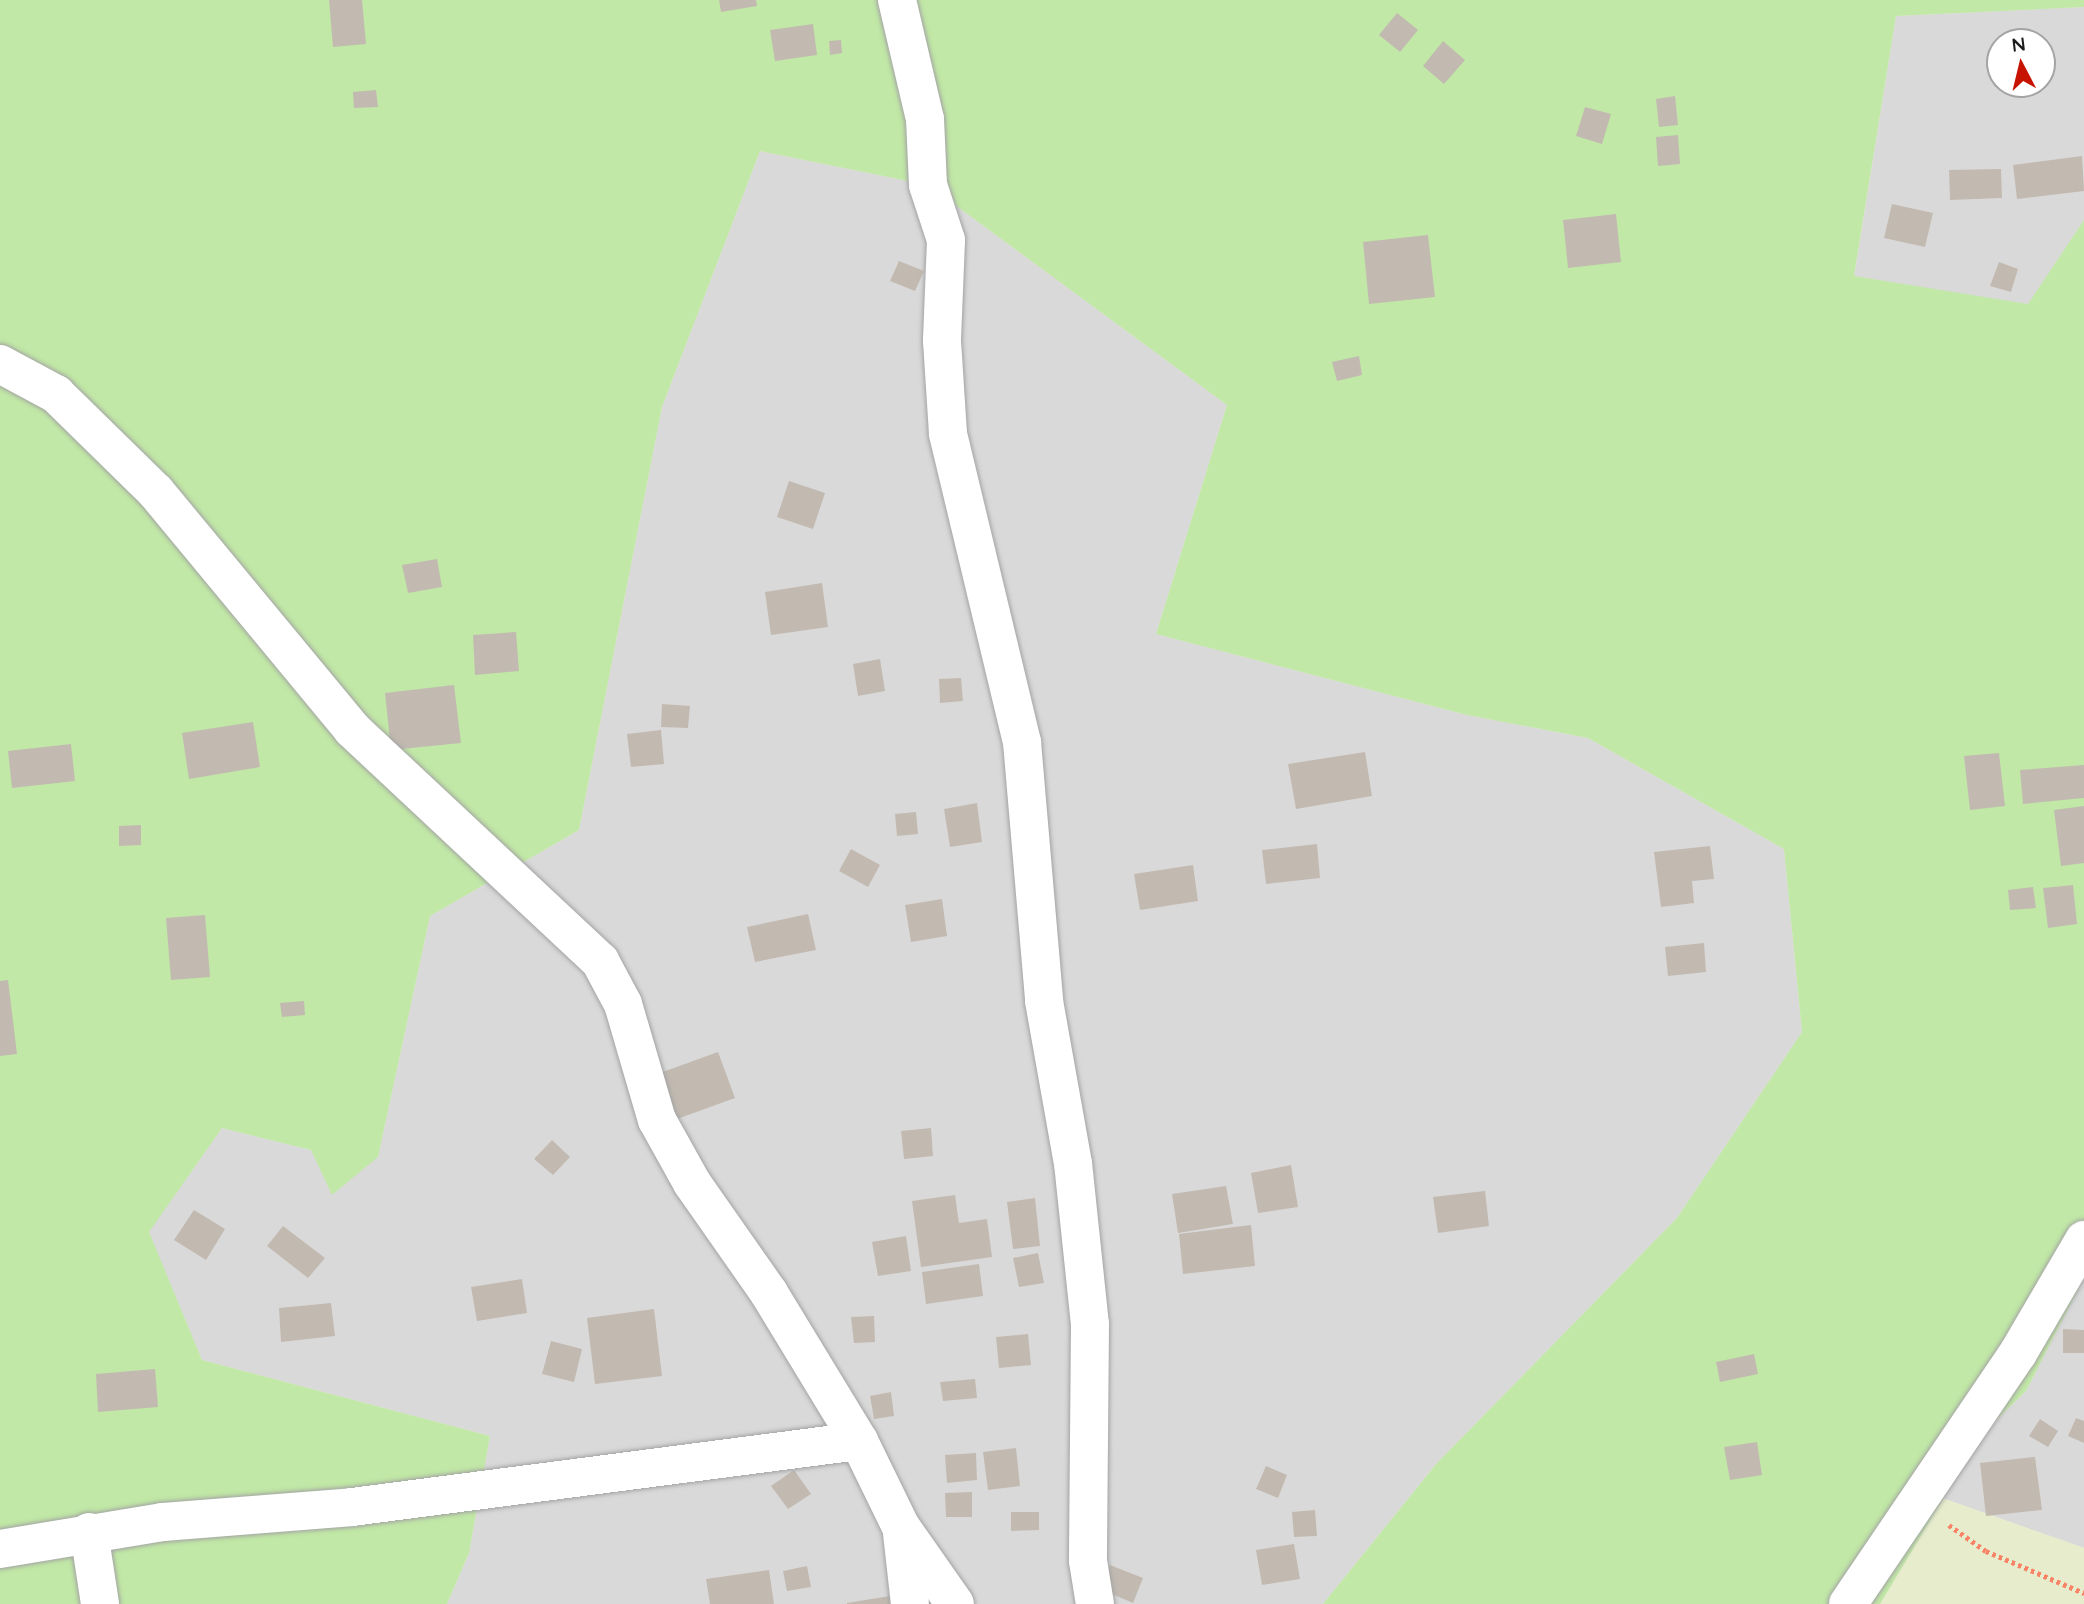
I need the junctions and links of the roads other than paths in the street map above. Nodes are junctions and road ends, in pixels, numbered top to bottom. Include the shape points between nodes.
1 (897, 0) edge
2 (0, 364) edge
3 (2084, 1240) edge
4 (859, 1441) junction
5 (901, 1527) junction
6 (89, 1532) junction
7 (0, 1549) edge
8 (100, 1604) edge
9 (910, 1604) edge
10 (955, 1604) edge
11 (1095, 1604) edge
12 (1847, 1604) edge

1 - 11 street via 925,119 928,185 946,240 942,341 948,434 1021,742 1044,1001 1073,1163 1090,1324 1093,1496 1088,1561
2 - 4 street via 55,394 156,492 352,729 600,961 623,1004 657,1120 692,1183 769,1293
3 - 12 street via 2018,1353
4 - 5 street
4 - 6 street via 352,1507
5 - 9 street
5 - 10 street
6 - 7 street
6 - 8 street

